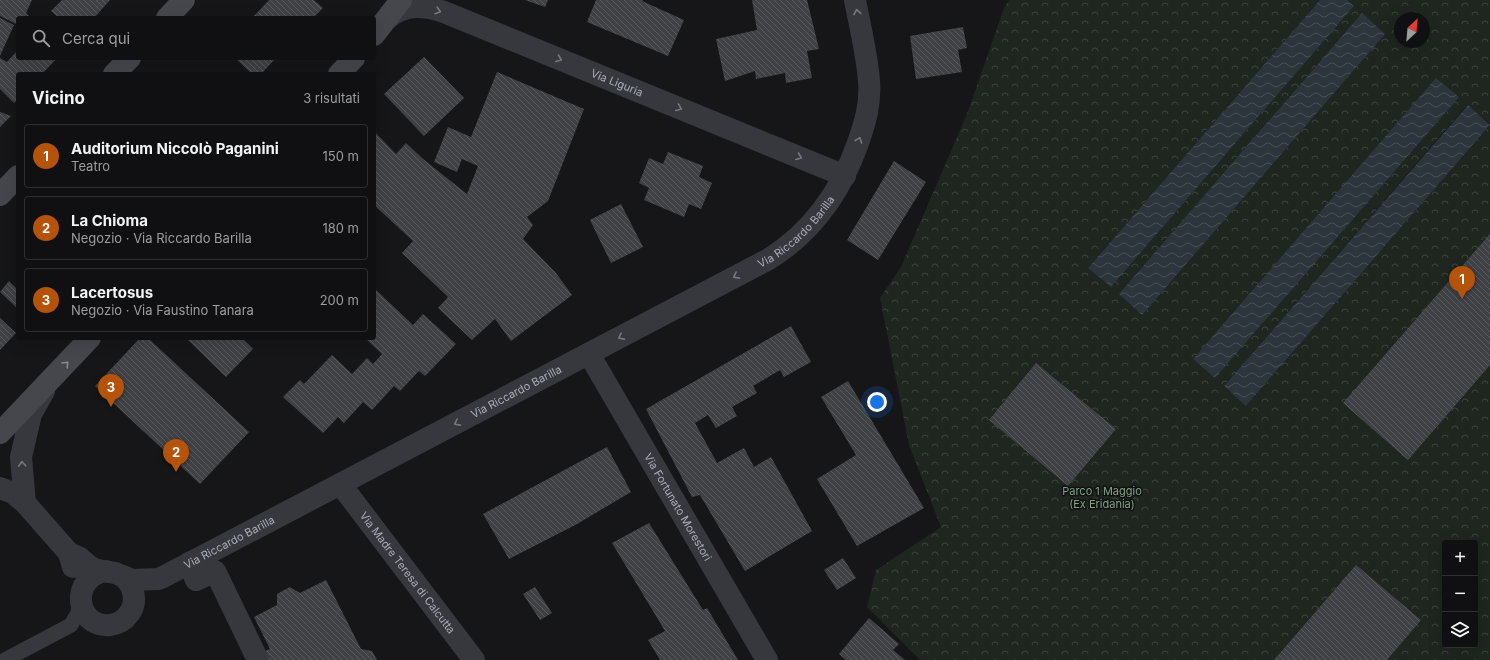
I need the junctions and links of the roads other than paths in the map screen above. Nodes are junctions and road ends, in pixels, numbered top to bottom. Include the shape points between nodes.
1 (184, 0) edge
2 (401, 0) edge
3 (855, 0) edge
4 (169, 16) edge
5 (388, 18) junction
6 (376, 33) edge
7 (128, 60) edge
8 (352, 60) edge
9 (116, 72) edge
10 (341, 72) edge
11 (845, 176) junction
12 (16, 178) edge
13 (0, 195) edge
14 (88, 340) edge
15 (589, 354) junction
16 (49, 382) junction
17 (0, 433) edge
18 (341, 485) junction
19 (0, 488) edge
20 (25, 503) junction
21 (69, 553) junction
22 (189, 563) junction
23 (114, 573) junction
24 (163, 577) junction
25 (80, 597) junction
26 (132, 607) junction
27 (105, 625) junction
28 (69, 626) junction
29 (5, 660) edge
30 (258, 660) edge
31 (474, 660) edge
32 (767, 660) edge

1 - 4 main road
2 - 5 main road
11 -> 3 street, Via Riccardo Barilla via 863,131 869,106 869,81
5 - 6 main road
5 -> 11 street, Via Liguria via 399,10 413,7 427,7 444,12
7 - 9 main road
8 - 10 main road
11 -> 15 street, Via Riccardo Barilla via 816,219 784,250
12 - 13 main road
16 -> 14 main road
15 -> 18 street, Via Riccardo Barilla
15 - 32 street, Via Fortunato Morestori
16 - 17 main road
20 -> 16 street via 21,457 31,414
18 - 22 street, Via Riccardo Barilla
18 - 31 street, Via Madre Teresa di Calcutta
19 - 20 street via 13,493
20 - 21 street
21 - 23 street, Via Riccardo Barilla via 92,568
21 - 25 street via 79,583
22 - 24 street, Via Riccardo Barilla
22 - 30 street via 196,580 215,571
23 - 24 street, Via Riccardo Barilla via 132,580
23 - 25 street via 97,573 86,581
23 - 26 street via 129,582 133,590
24 - 26 street, Via Riccardo Barilla
25 - 27 street via 89,618
25 - 28 lane via 78,613
26 - 27 street, Via Riccardo Barilla via 122,621
27 - 28 lane, Via Riccardo Barilla
28 - 29 lane, Via Riccardo Barilla

